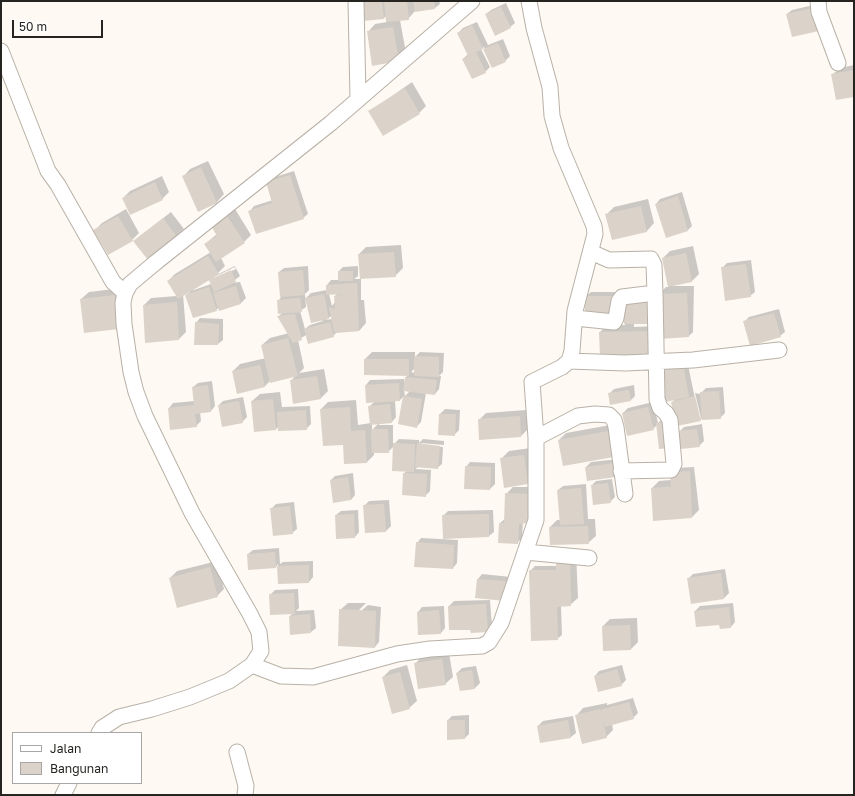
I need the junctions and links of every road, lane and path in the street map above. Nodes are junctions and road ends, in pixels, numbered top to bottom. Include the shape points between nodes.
1 (356, 1) edge
2 (472, 1) edge
3 (529, 1) edge
4 (818, 1) edge
5 (1, 51) edge
6 (838, 63) dead end
7 (358, 99) junction
8 (590, 252) junction
9 (125, 293) junction
10 (656, 293) junction
11 (575, 318) junction
12 (779, 350) dead end
13 (569, 360) junction
14 (656, 361) junction
15 (536, 438) junction
16 (622, 471) junction
17 (625, 494) dead end
18 (525, 552) junction
19 (589, 558) dead end
20 (252, 665) junction
21 (100, 732) edge
22 (237, 752) dead end
23 (69, 784) edge
24 (64, 795) edge
25 (245, 795) edge

1 - 7 street
2 - 7 street
3 - 8 street via 550,87 552,116 559,142 594,226 595,234
4 - 6 street via 819,12
5 - 9 street via 48,172 113,282
7 - 9 street via 155,263 130,284
8 - 10 street via 609,260 651,259 654,265
8 - 11 street
9 - 20 street via 124,324 136,392 192,513 259,632 262,650
10 - 11 street via 622,297 614,322
10 - 14 street
11 - 13 street
12 - 14 street via 693,360
13 - 14 street via 625,363
13 - 15 street via 562,367 532,382
14 - 16 street via 657,400 670,420 674,467 670,470
15 - 16 street via 568,419 578,416 609,415 616,427
15 - 18 street via 536,520
16 - 17 street
18 - 19 street
18 - 20 street via 501,623 489,642 482,646 397,654 312,677 281,676
20 - 21 street via 230,681 190,697 119,717
22 - 25 street via 246,786
23 - 24 street

